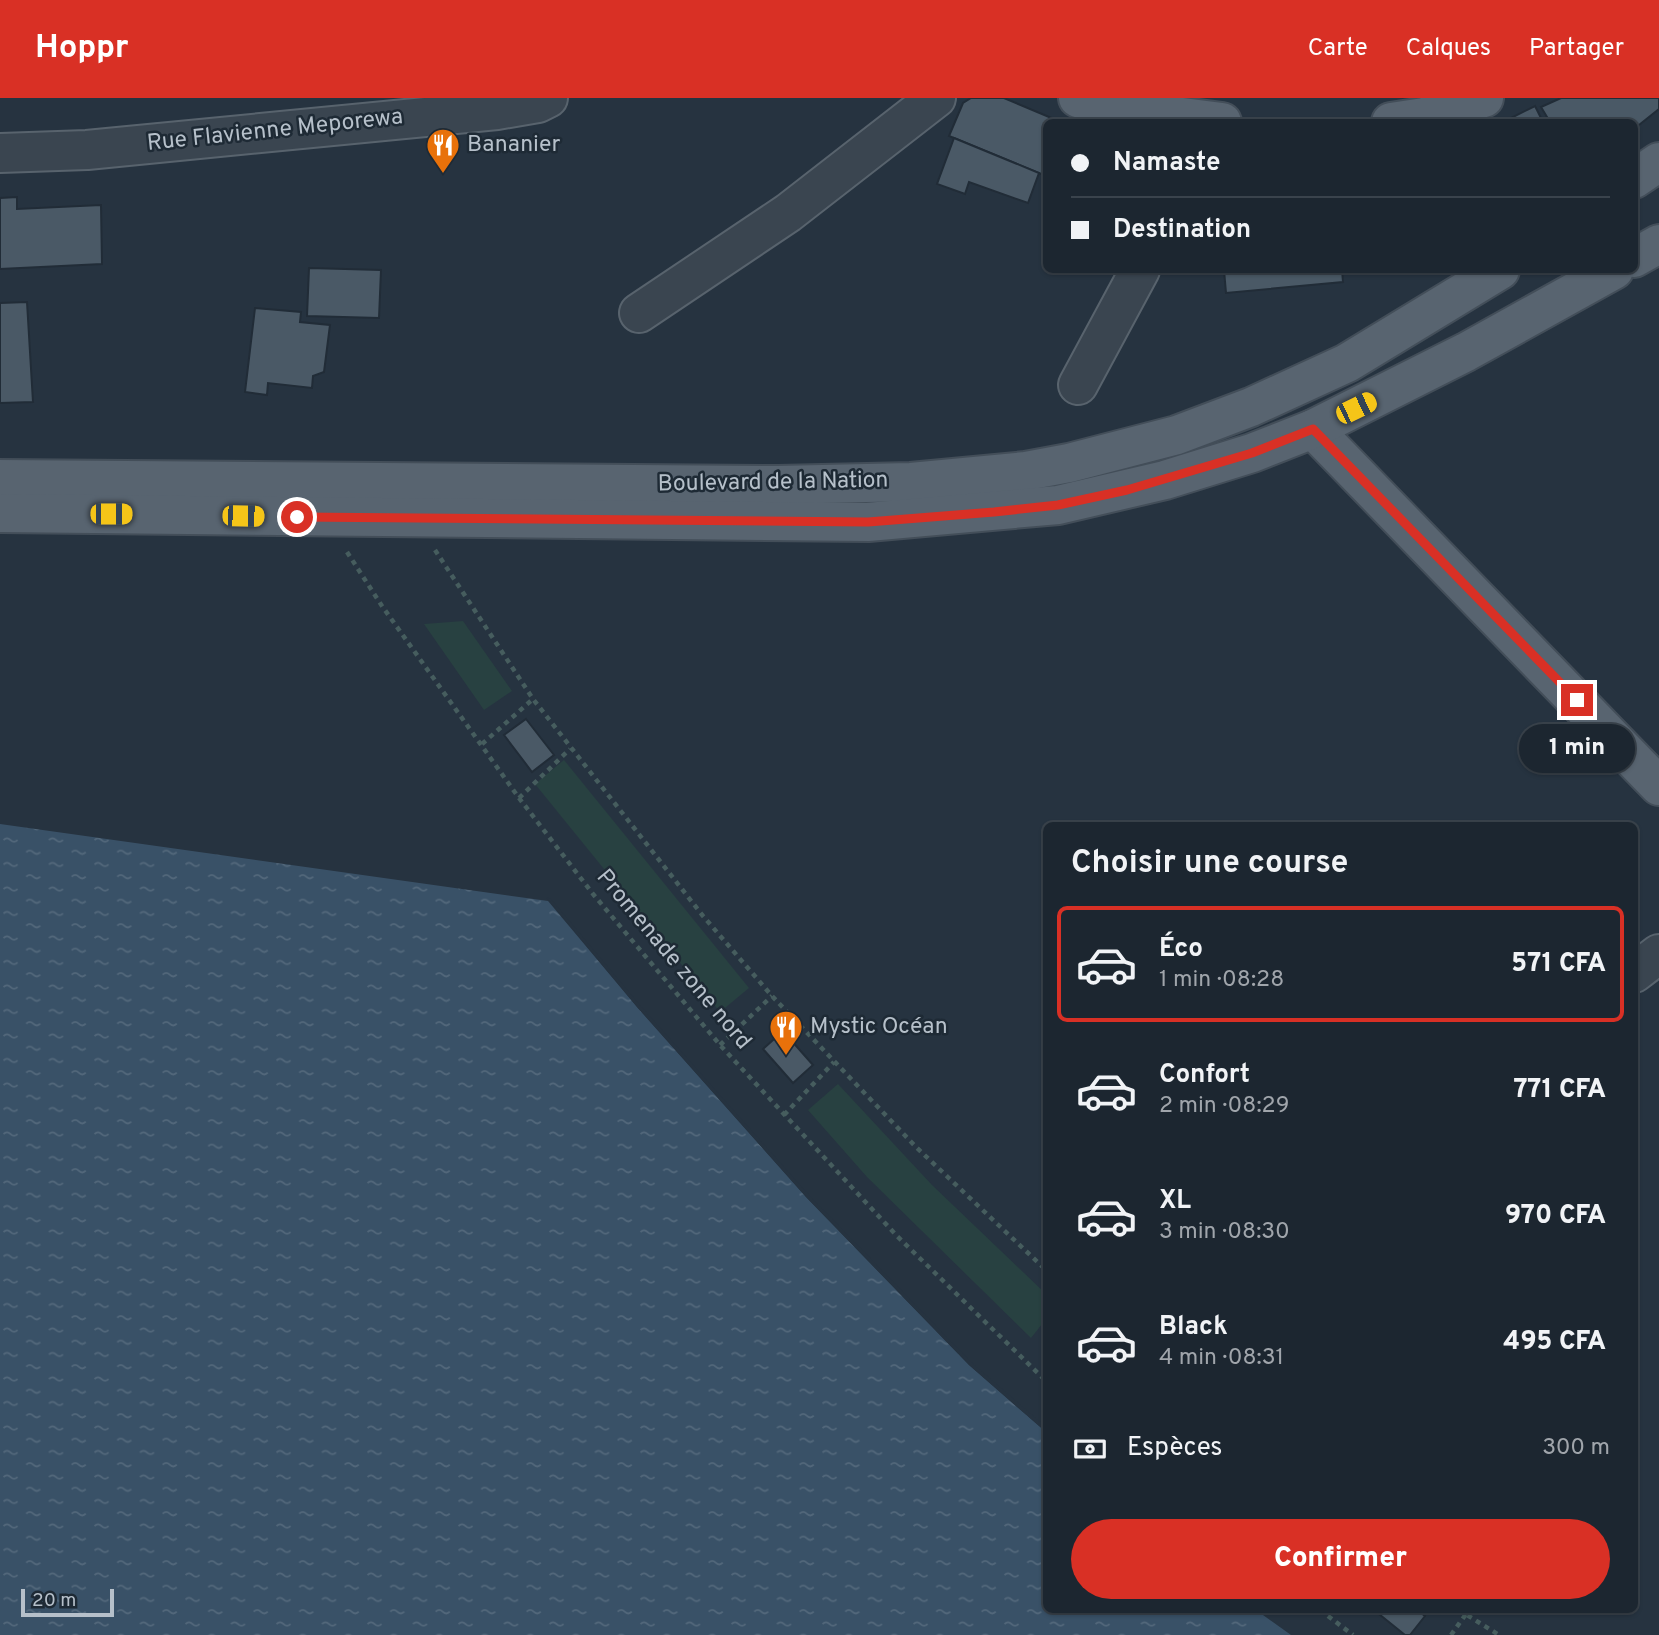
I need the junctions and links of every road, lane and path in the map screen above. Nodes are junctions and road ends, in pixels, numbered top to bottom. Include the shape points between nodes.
1 (548, 98) edge
2 (936, 98) edge
3 (1484, 98) edge
4 (1102, 110) edge
5 (1411, 113) edge
6 (1192, 119) edge
7 (0, 153) edge
8 (1659, 162) edge
9 (1638, 176) edge
10 (1659, 244) edge
11 (1638, 256) edge
12 (1138, 273) edge
13 (1495, 273) edge
14 (1609, 273) edge
15 (639, 313) dead end
16 (1078, 386) dead end
17 (1313, 429) junction
18 (0, 479) edge
19 (0, 513) edge
20 (324, 517) junction
21 (414, 517) junction
22 (533, 699) junction
23 (482, 744) junction
24 (570, 749) junction
25 (1659, 786) edge
26 (519, 798) junction
27 (1659, 954) edge
28 (1638, 970) edge
29 (772, 996) junction
30 (720, 1045) junction
31 (834, 1062) junction
32 (784, 1115) junction
33 (1043, 1267) edge
34 (1043, 1378) edge
35 (1324, 1613) edge
36 (1466, 1614) joint
37 (1353, 1635) edge
38 (1451, 1635) edge
39 (1499, 1635) edge

1 - 7 street, Rue Flavienne Meporewa via 496,110 87,150
2 - 15 street via 788,214
3 - 5 main road
4 - 6 main road
8 - 9 main road
10 - 11 main road
12 - 16 street
13 - 18 main road, Boulevard de la Nation via 1347,363 1251,407 1177,435 1026,471 911,482 778,485
14 - 17 main road, Boulevard de la Nation
17 - 21 main road, Boulevard de la Nation via 1252,453 1130,489 1058,505 994,512 868,522
17 - 25 main road
19 - 20 main road, Boulevard de la Nation
20 - 21 main road, Boulevard de la Nation
20 - 23 path, Promenade zone nord
21 - 22 path
22 - 23 path
22 - 24 path
23 - 26 path, Promenade zone nord
24 - 26 path
24 - 29 path
26 - 30 path, Promenade zone nord
27 - 28 street
29 - 30 path
29 - 31 path
30 - 32 path, Promenade zone nord
31 - 32 path
31 - 33 path
32 - 34 path, Promenade zone nord via 897,1236
35 - 37 path
36 - 38 path
36 - 39 path

